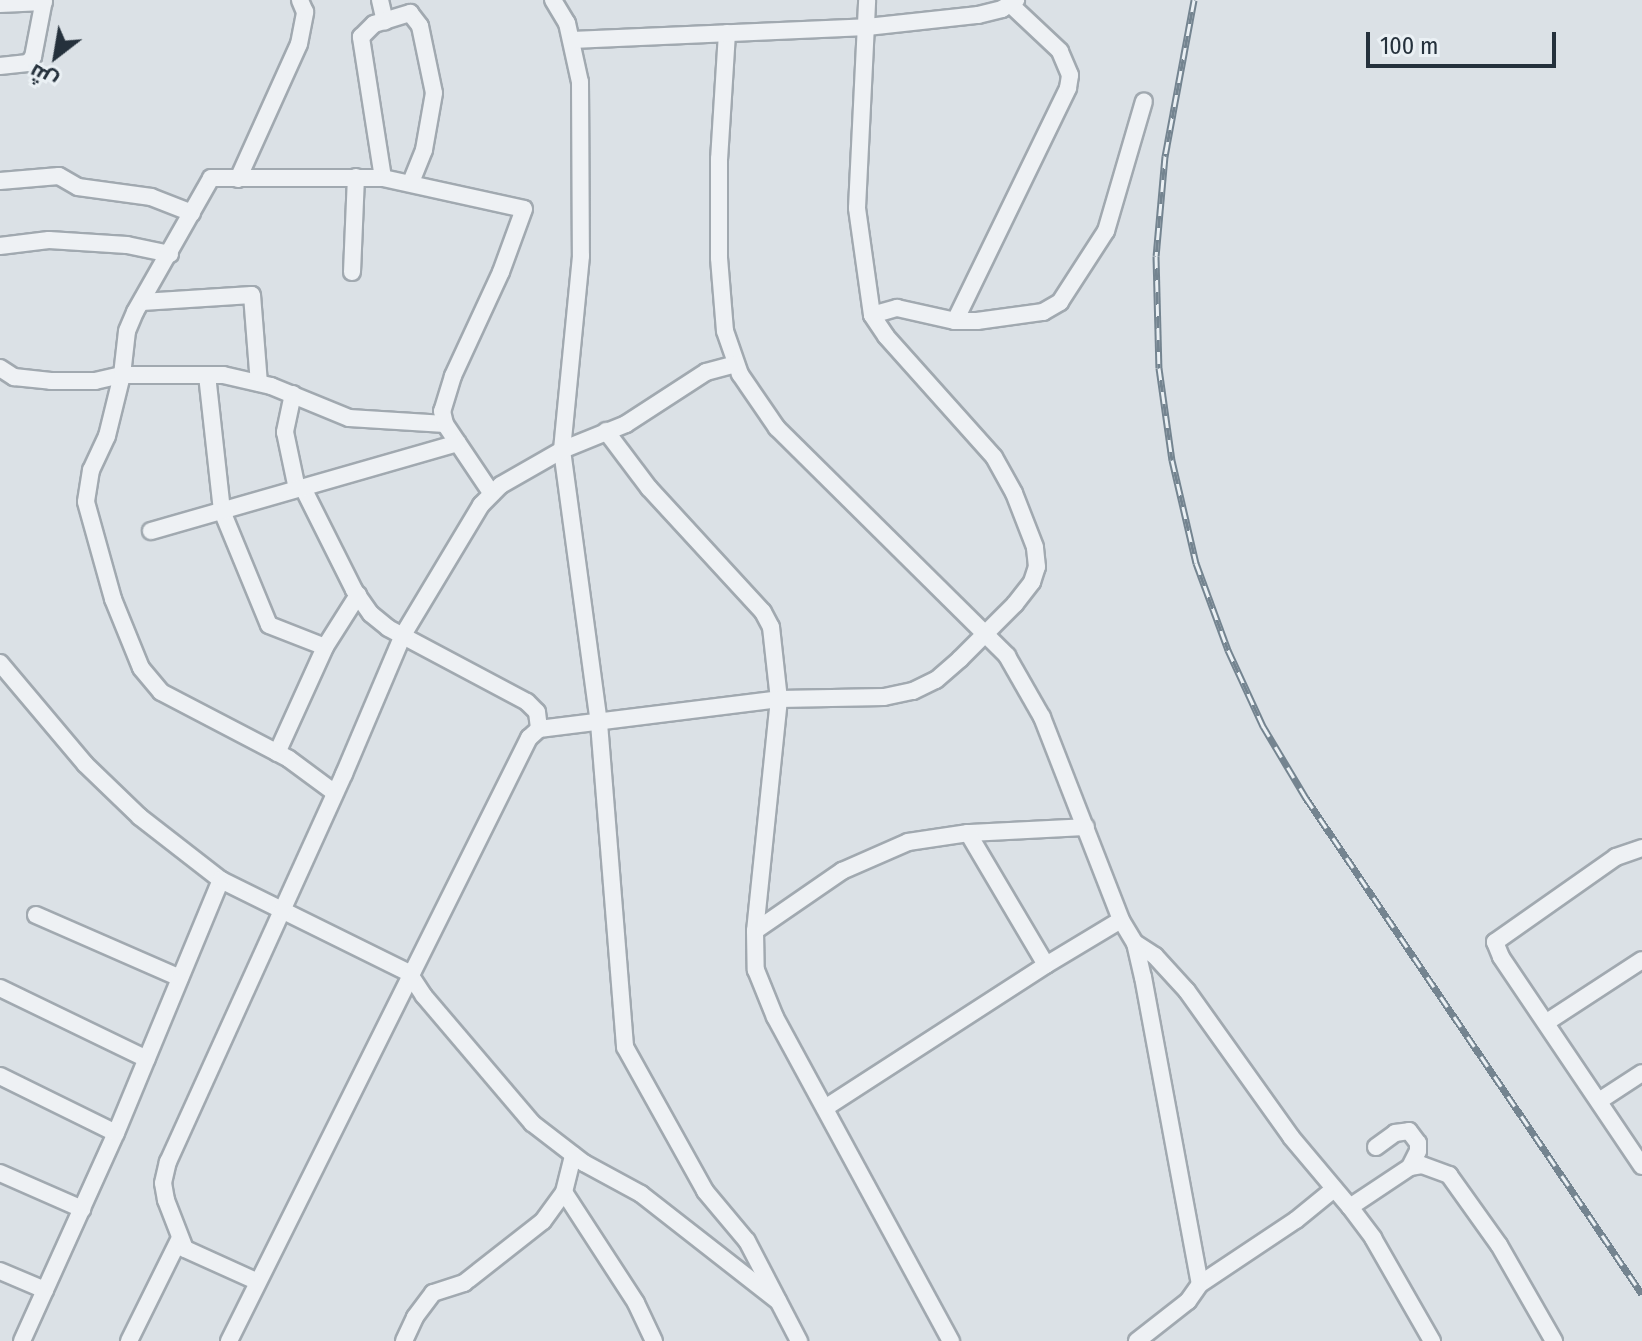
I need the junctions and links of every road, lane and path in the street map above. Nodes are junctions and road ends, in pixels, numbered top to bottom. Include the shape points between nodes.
1 (300, 0) edge
2 (380, 0) edge
3 (553, 0) edge
4 (867, 0) edge
5 (44, 1) edge
6 (1013, 2) edge
7 (0, 4) edge
8 (385, 21) junction
9 (867, 27) junction
10 (727, 33) junction
11 (572, 40) junction
12 (0, 66) edge
13 (1144, 101) dead end
14 (356, 177) junction
15 (383, 178) junction
16 (238, 179) junction
17 (0, 181) edge
18 (411, 183) junction
19 (192, 213) junction
20 (0, 246) edge
21 (170, 254) junction
22 (352, 272) dead end
23 (142, 302) junction
24 (872, 315) junction
25 (955, 321) junction
26 (736, 364) junction
27 (0, 368) edge
28 (122, 375) junction
29 (207, 375) junction
30 (259, 383) junction
31 (293, 394) junction
32 (445, 424) junction
33 (606, 431) junction
34 (458, 443) junction
35 (562, 450) junction
36 (300, 488) junction
37 (492, 494) junction
38 (222, 511) junction
39 (151, 531) dead end
40 (358, 595) junction
41 (986, 633) junction
42 (403, 635) junction
43 (325, 647) junction
44 (0, 663) edge
45 (779, 699) junction
46 (599, 723) junction
47 (539, 729) junction
48 (277, 753) junction
49 (335, 793) junction
50 (1086, 827) junction
51 (968, 833) junction
52 (1642, 848) edge
53 (221, 880) junction
54 (283, 910) junction
55 (36, 915) dead end
56 (1121, 920) junction
57 (755, 931) junction
58 (1135, 943) junction
59 (1642, 960) edge
60 (1046, 965) junction
61 (409, 973) junction
62 (180, 978) junction
63 (0, 988) edge
64 (1547, 1022) junction
65 (147, 1059) junction
66 (1642, 1073) edge
67 (0, 1076) edge
68 (1599, 1101) junction
69 (825, 1108) junction
70 (116, 1133) junction
71 (1376, 1147) dead end
72 (573, 1155) junction
73 (1642, 1166) edge
74 (1410, 1167) junction
75 (0, 1173) edge
76 (1334, 1189) junction
77 (564, 1192) junction
78 (1350, 1207) junction
79 (82, 1209) junction
80 (179, 1240) junction
81 (0, 1271) edge
82 (256, 1281) junction
83 (1200, 1284) junction
84 (45, 1290) junction
85 (782, 1305) junction
86 (22, 1341) edge
87 (129, 1341) edge
88 (229, 1341) edge
89 (404, 1341) edge
90 (654, 1341) edge
91 (799, 1341) edge
92 (951, 1341) edge
93 (1137, 1341) edge
94 (1432, 1341) edge
95 (1554, 1341) edge

1 - 16 street via 305,12 299,44
2 - 8 street
3 - 11 street
4 - 9 street
5 - 7 street
5 - 12 street via 33,57 28,63
6 - 9 street via 978,15
6 - 25 street via 1060,51 1070,75 1068,88
8 - 15 street via 361,37
8 - 18 street via 404,13 415,17 434,93 424,150
9 - 10 street
9 - 24 street via 857,208
10 - 11 street
10 - 26 street via 719,258 725,331
11 - 35 street via 580,82 581,256
13 - 25 street via 1106,231 1060,302 1043,312
14 - 15 street
14 - 16 street
14 - 22 street
15 - 18 street
16 - 19 street via 211,178
17 - 19 street via 59,176 78,187 151,197
18 - 32 street via 524,209 453,376 444,401
19 - 21 street
20 - 21 street via 49,240
21 - 23 street
23 - 28 street via 127,331
23 - 30 street via 252,295
24 - 25 street via 897,308
24 - 41 street via 994,457 1035,547 1032,582
26 - 33 street via 706,372 655,407
26 - 41 street via 777,428
27 - 28 street via 14,377 51,381
28 - 29 street
28 - 48 street via 86,502 113,599 141,668 161,692
29 - 30 street
29 - 38 street
30 - 31 street
31 - 32 street via 349,418
31 - 36 street via 285,432
32 - 34 street
33 - 35 street
33 - 45 street via 649,488 763,612 776,647
34 - 36 street
34 - 37 street
35 - 37 street
35 - 46 street
36 - 38 street
36 - 40 street
37 - 42 street
38 - 39 street
38 - 43 street via 269,625
40 - 42 street via 371,614
40 - 43 street
41 - 45 street via 936,680 913,691 884,697
41 - 50 street via 1027,686
42 - 47 street via 527,702 537,712
42 - 49 street
43 - 48 street
44 - 53 street via 106,787
45 - 46 street
45 - 57 street
46 - 47 street
46 - 85 street via 625,1047 689,1166 747,1241
47 - 61 street via 512,767
48 - 49 street
49 - 54 street
50 - 51 street
50 - 56 street
51 - 57 street via 908,842 842,871
51 - 60 street
52 - 64 street via 1616,857 1497,938 1501,957
53 - 54 street
53 - 62 street
54 - 61 street
54 - 80 street via 168,1162 163,1183
55 - 62 street
56 - 58 street
56 - 60 street
57 - 69 street via 756,970 765,994
58 - 76 street via 1155,956 1187,991
58 - 83 street
59 - 64 street
60 - 69 street
61 - 72 street via 532,1123
61 - 82 street
62 - 65 street
63 - 65 street
64 - 68 street
65 - 70 street
66 - 68 street
67 - 70 street
68 - 73 street
69 - 92 street
70 - 79 street
71 - 74 street via 1395,1133 1409,1131 1418,1143
72 - 77 street
72 - 85 street via 641,1194
74 - 78 street
74 - 95 street via 1437,1168 1463,1191
75 - 79 street
76 - 78 street
76 - 83 street
77 - 89 street via 543,1221 483,1270 433,1293
77 - 90 street via 636,1303
78 - 94 street
79 - 84 street
80 - 82 street via 185,1249
80 - 87 street
81 - 84 street
82 - 88 street
83 - 93 street via 1188,1301
84 - 86 street
85 - 91 street

